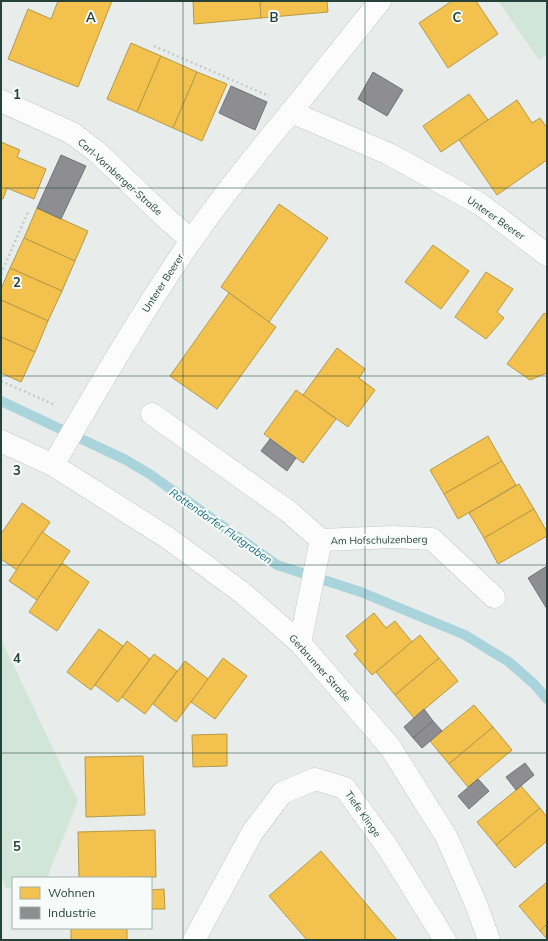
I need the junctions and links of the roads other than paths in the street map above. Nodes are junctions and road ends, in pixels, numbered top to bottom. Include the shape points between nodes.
1 (380, 1) edge
2 (1, 102) edge
3 (293, 110) junction
4 (191, 240) junction
5 (547, 255) edge
6 (152, 414) dead end
7 (1, 441) edge
8 (53, 465) junction
9 (319, 550) junction
10 (494, 597) dead end
11 (300, 643) junction
12 (194, 940) edge
13 (445, 940) edge
14 (489, 940) edge

1 - 3 street, Unterer Beerer
2 - 4 street, Carl-Vornberger-Straße via 72,134 97,152
3 - 4 street, Unterer Beerer
3 - 5 street, Unterer Beerer via 389,154 480,204
4 - 8 street, Unterer Beerer via 144,312
6 - 9 street via 288,511
7 - 8 street, Gerbrunner Straße
8 - 11 street, Gerbrunner Straße via 168,538 244,594
9 - 10 street, Am Hofschulzenberg via 394,537 432,539
9 - 11 street
11 - 14 street, Gerbrunner Straße via 390,747 446,836
12 - 13 street, Tiefe Klinge via 252,833 269,810 282,793 316,780 345,788 388,848

